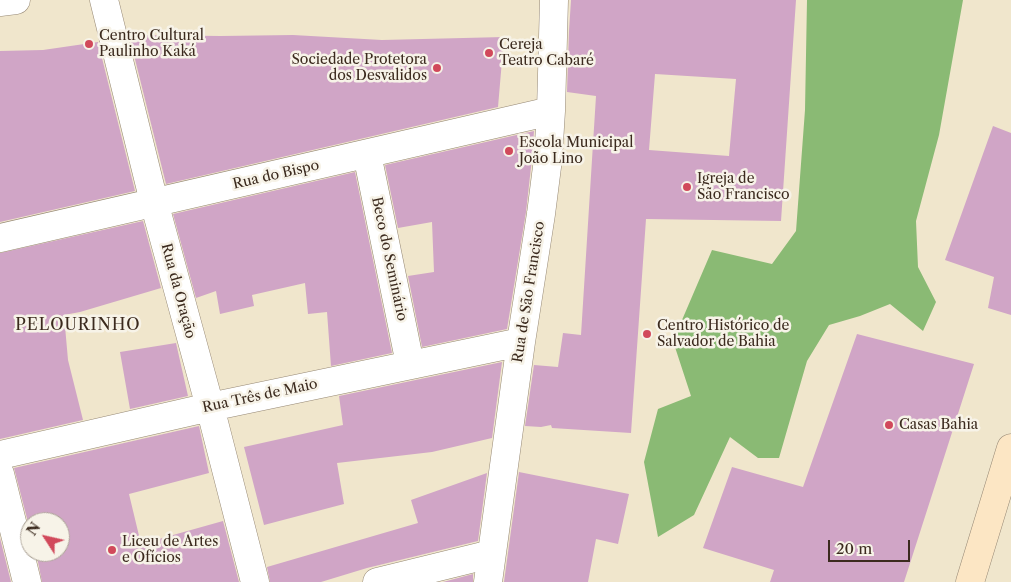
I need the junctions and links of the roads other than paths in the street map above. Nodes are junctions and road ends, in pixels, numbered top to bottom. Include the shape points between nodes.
1 (16, 0) edge
2 (104, 0) edge
3 (554, 0) edge
4 (0, 2) edge
5 (551, 110) junction
6 (367, 154) junction
7 (154, 202) junction
8 (0, 238) edge
9 (521, 342) junction
10 (410, 364) junction
11 (210, 407) junction
12 (1011, 448) edge
13 (0, 455) edge
14 (0, 474) edge
15 (491, 554) junction
16 (27, 582) edge
17 (255, 582) edge
18 (377, 582) edge
19 (488, 582) edge
20 (970, 582) edge

1 - 4 street
2 - 7 street, Rua da Oração
3 - 5 street, Rua de São Francisco
5 - 6 street, Rua do Bispo
5 - 9 street, Rua de São Francisco via 541,214
6 - 7 street, Rua do Bispo
6 - 10 street, Beco do Seminário
7 - 8 street, Rua do Bispo
7 - 11 street, Rua da Oração
9 - 10 street, Rua Três de Maio
9 - 15 street, Rua de São Francisco
10 - 11 street, Rua Três de Maio
11 - 13 street, Rua Três de Maio
11 - 17 street, Rua da Oração
12 - 20 main road
14 - 16 street
15 - 18 street
15 - 19 street, Rua de São Francisco

